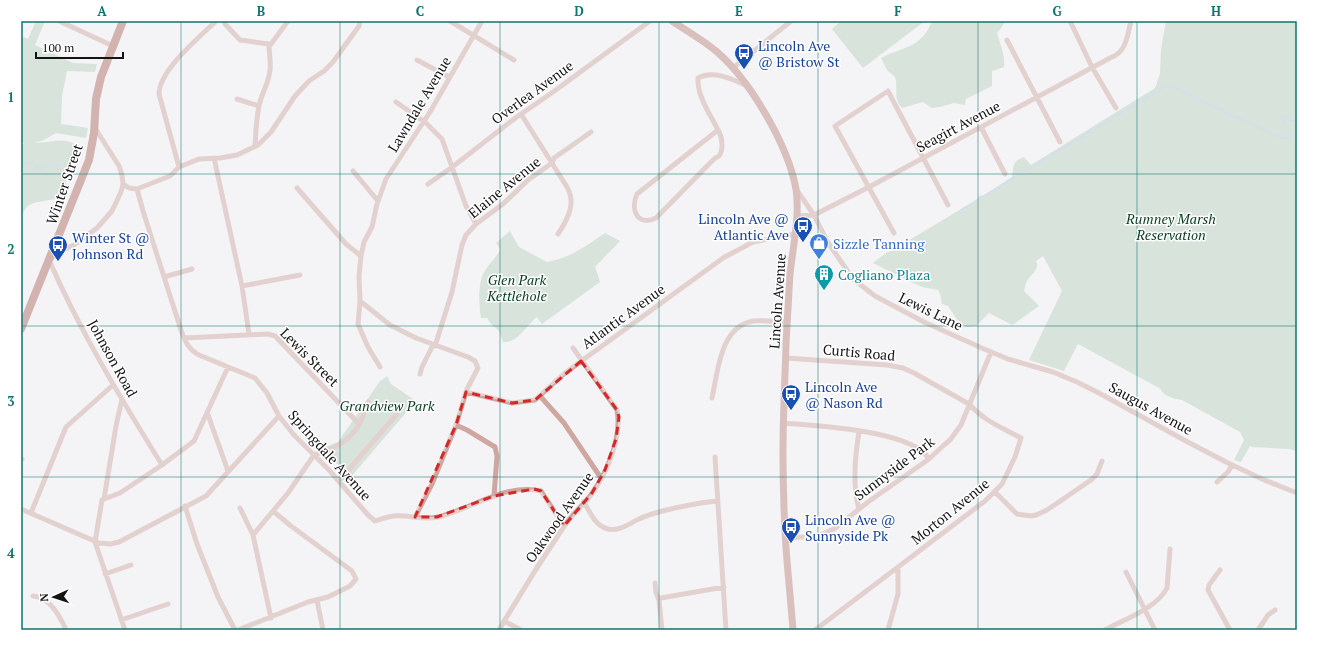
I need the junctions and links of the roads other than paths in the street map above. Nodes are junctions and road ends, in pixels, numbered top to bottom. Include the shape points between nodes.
1 (59, 21) edge
2 (123, 21) edge
3 (216, 21) edge
4 (224, 21) edge
5 (281, 21) edge
6 (288, 21) edge
7 (360, 21) edge
8 (450, 21) edge
9 (482, 21) edge
10 (650, 21) edge
11 (672, 21) edge
12 (791, 21) edge
13 (1070, 21) edge
14 (1131, 21) edge
15 (281, 30) junction
16 (473, 36) junction
17 (1007, 40) dead end
18 (269, 44) junction
19 (113, 46) junction
20 (416, 60) dead end
21 (514, 60) dead end
22 (1092, 67) junction
23 (733, 68) junction
24 (449, 77) junction
25 (747, 86) junction
26 (1036, 97) junction
27 (237, 99) dead end
28 (396, 102) dead end
29 (259, 106) junction
30 (1116, 108) dead end
31 (521, 114) junction
32 (424, 121) junction
33 (982, 127) junction
34 (94, 128) junction
35 (718, 130) junction
36 (591, 132) dead end
37 (1060, 142) dead end
38 (255, 146) junction
39 (214, 158) junction
40 (923, 158) junction
41 (552, 163) junction
42 (178, 167) junction
43 (451, 168) junction
44 (353, 171) dead end
45 (1005, 174) dead end
46 (123, 184) junction
47 (428, 184) dead end
48 (869, 187) junction
49 (297, 188) dead end
50 (796, 188) junction
51 (137, 189) junction
52 (378, 201) junction
53 (948, 206) dead end
54 (814, 215) junction
55 (797, 216) junction
56 (476, 224) junction
57 (894, 233) dead end
58 (558, 234) dead end
59 (795, 234) junction
60 (361, 256) junction
61 (49, 260) junction
62 (192, 269) dead end
63 (300, 275) dead end
64 (164, 277) junction
65 (242, 286) junction
66 (360, 301) junction
67 (787, 322) junction
68 (21, 329) edge
69 (249, 334) junction
70 (184, 338) junction
71 (434, 345) junction
72 (573, 348) dead end
73 (991, 352) junction
74 (786, 358) junction
75 (582, 361) junction
76 (228, 367) junction
77 (380, 367) dead end
78 (420, 374) dead end
79 (113, 385) junction
80 (466, 392) junction
81 (540, 396) junction
82 (712, 398) dead end
83 (122, 399) junction
84 (368, 402) dead end
85 (969, 404) junction
86 (207, 412) junction
87 (397, 414) dead end
88 (279, 416) junction
89 (783, 423) junction
90 (359, 424) junction
91 (456, 425) junction
92 (859, 432) junction
93 (1021, 438) joint
94 (314, 454) junction
95 (715, 457) dead end
96 (929, 459) junction
97 (1102, 461) dead end
98 (162, 465) junction
99 (1232, 465) junction
100 (228, 471) junction
101 (601, 478) junction
102 (340, 481) junction
103 (1217, 482) dead end
104 (995, 492) junction
105 (1297, 493) edge
106 (494, 496) junction
107 (104, 499) junction
108 (718, 501) junction
109 (584, 502) junction
110 (185, 506) junction
111 (240, 508) dead end
112 (21, 509) edge
113 (859, 509) junction
114 (273, 511) junction
115 (30, 513) junction
116 (415, 517) junction
117 (564, 526) junction
118 (253, 536) junction
119 (786, 538) junction
120 (95, 542) junction
121 (1170, 549) dead end
122 (131, 565) dead end
123 (898, 567) junction
124 (1220, 570) dead end
125 (1126, 572) dead end
126 (105, 574) junction
127 (655, 583) dead end
128 (724, 586) junction
129 (33, 596) dead end
130 (317, 600) junction
131 (659, 600) junction
132 (168, 604) dead end
133 (1146, 610) junction
134 (1275, 610) dead end
135 (271, 618) junction
136 (121, 620) junction
137 (504, 621) junction
138 (66, 630) edge
139 (125, 630) edge
140 (237, 630) edge
141 (323, 630) edge
142 (499, 630) edge
143 (521, 630) edge
144 (662, 630) edge
145 (726, 630) edge
146 (793, 630) edge
147 (815, 630) edge
148 (888, 630) edge
149 (1105, 630) edge
150 (1155, 630) edge
151 (1230, 630) edge
152 (1258, 630) edge

1 - 19 street
2 - 19 main road, Winter Street
3 - 42 street via 170,67 159,86
4 - 18 street via 240,40
5 - 15 street
6 - 15 street
7 - 38 street via 333,62 295,96 272,132
8 - 16 street
9 - 16 street, Lawndale Avenue
10 - 31 street, Overlea Avenue
11 - 23 main road, Lincoln Avenue via 716,51
12 - 23 street
13 - 22 street
14 - 22 street, Seagirt Avenue via 1124,47 1117,56
15 - 18 street
16 - 21 street
16 - 24 street, Lawndale Avenue
17 - 26 street
18 - 29 street via 270,70
19 - 34 main road, Winter Street via 96,98
20 - 24 street
22 - 26 street, Seagirt Avenue
22 - 30 street
23 - 25 main road, Lincoln Avenue
24 - 32 street, Lawndale Avenue
25 - 35 street via 714,75 698,78 700,95
25 - 50 main road, Lincoln Avenue via 778,136
26 - 33 street, Seagirt Avenue
26 - 37 street
27 - 29 street
28 - 32 street
29 - 38 street
31 - 41 street
31 - 43 street, Overlea Avenue
32 - 43 street via 442,139
32 - 52 street, Lawndale Avenue via 386,179
33 - 40 street, Seagirt Avenue
33 - 45 street
34 - 46 street via 119,166
34 - 61 main road, Winter Street via 89,160
35 - 35 street via 722,148 720,155 656,218 642,220 638,217 634,209 634,201 638,194
36 - 41 street, Elaine Avenue via 554,158
38 - 39 street via 237,154
39 - 42 street via 200,159
39 - 65 street
40 - 48 street, Seagirt Avenue
40 - 48 street via 888,92 836,126
40 - 53 street
41 - 56 street, Elaine Avenue
41 - 58 street via 567,187 571,200 563,227
42 - 51 street via 170,176
43 - 47 street, Overlea Avenue
43 - 56 street
44 - 52 street
46 - 51 street
46 - 61 street via 112,211 97,228
48 - 54 street, Seagirt Avenue
48 - 57 street
49 - 60 street via 346,244
50 - 54 street, Lewis Lane
50 - 55 main road, Lincoln Avenue
51 - 64 street, Springdale Avenue
52 - 60 street, Lawndale Avenue
54 - 55 street, Seagirt Avenue
54 - 73 street, Lewis Lane via 827,241 853,279 875,296 924,322
55 - 59 main road, Lincoln Avenue
56 - 71 street, Elaine Avenue via 466,235 462,245 452,292
59 - 67 main road, Lincoln Avenue
59 - 75 street, Atlantic Avenue via 753,242 723,258
60 - 66 street, Lawndale Avenue
61 - 68 main road, Winter Street
61 - 79 street, Johnson Road via 64,295
62 - 64 street
63 - 65 street
64 - 70 street, Springdale Avenue
65 - 69 street
66 - 71 street via 390,324
66 - 77 street, Lawndale Avenue via 358,324
67 - 74 main road, Lincoln Avenue
67 - 82 street via 754,321 746,323 731,334 723,347
69 - 70 street, Lewis Street
69 - 90 street, Lewis Street via 274,336
70 - 76 street, Springdale Avenue via 192,351
71 - 78 street, Elaine Avenue
71 - 80 street via 475,361 478,368
72 - 75 street, Oakwood Avenue
73 - 85 street, Sunnyside Park
73 - 99 street, Saugus Avenue via 1077,382
74 - 85 street, Curtis Road via 903,368
74 - 89 main road, Lincoln Avenue
75 - 81 street, Atlantic Avenue
75 - 101 street, Oakwood Avenue via 618,410 616,439
76 - 86 street
76 - 88 street, Springdale Avenue via 255,378 267,393
79 - 83 street, Johnson Road
79 - 115 street via 66,427
80 - 81 street, Atlantic Avenue via 512,403 535,400
80 - 91 street
81 - 101 street via 564,423
83 - 98 street, Johnson Road
83 - 107 street
84 - 90 street
85 - 93 street, Curtis Road via 988,422
85 - 96 street, Sunnyside Park via 961,424 950,440
86 - 98 street via 194,441
86 - 100 street
87 - 102 street
88 - 94 street, Springdale Avenue
88 - 100 street
89 - 92 street
89 - 119 main road, Lincoln Avenue
90 - 94 street via 350,437 331,450
91 - 106 street via 495,447 497,456
91 - 116 street via 432,484
92 - 96 street via 892,437 916,446 926,453
92 - 113 street via 855,476
93 - 104 street, Morton Avenue via 1002,484
94 - 102 street, Springdale Avenue
94 - 114 street
95 - 108 street
96 - 113 street, Sunnyside Park
97 - 104 street via 1098,474 1091,480 1036,515 1017,514
98 - 107 street via 120,493
99 - 103 street
99 - 105 street, Saugus Avenue
100 - 110 street via 206,496
101 - 109 street, Oakwood Avenue
102 - 116 street, Springdale Avenue via 375,521 392,516
104 - 123 street, Morton Avenue
106 - 116 street, Springdale Avenue via 437,518
106 - 117 street, Springdale Avenue via 512,491 541,491
107 - 120 street
108 - 109 street via 700,502 661,511 619,529 610,530 595,521
108 - 128 street
109 - 117 street, Oakwood Avenue
110 - 120 street via 119,542
110 - 140 street via 218,597
111 - 118 street
112 - 115 street
113 - 119 street, Sunnyside Park via 829,532 818,536
114 - 118 street
114 - 130 street via 352,571 355,580 350,586
115 - 120 street
117 - 137 street, Oakwood Avenue
118 - 135 street
119 - 146 main road, Lincoln Avenue
120 - 126 street
121 - 133 street via 1167,588
122 - 126 street
123 - 147 street, Morton Avenue
123 - 148 street via 898,594
124 - 151 street via 1208,590
125 - 133 street
126 - 136 street
127 - 131 street
128 - 131 street
128 - 145 street
129 - 138 street via 42,598 56,610
130 - 135 street
130 - 141 street
131 - 144 street
132 - 136 street
133 - 149 street
133 - 150 street
134 - 152 street
135 - 140 street
136 - 139 street
137 - 142 street, Oakwood Avenue
137 - 143 street

